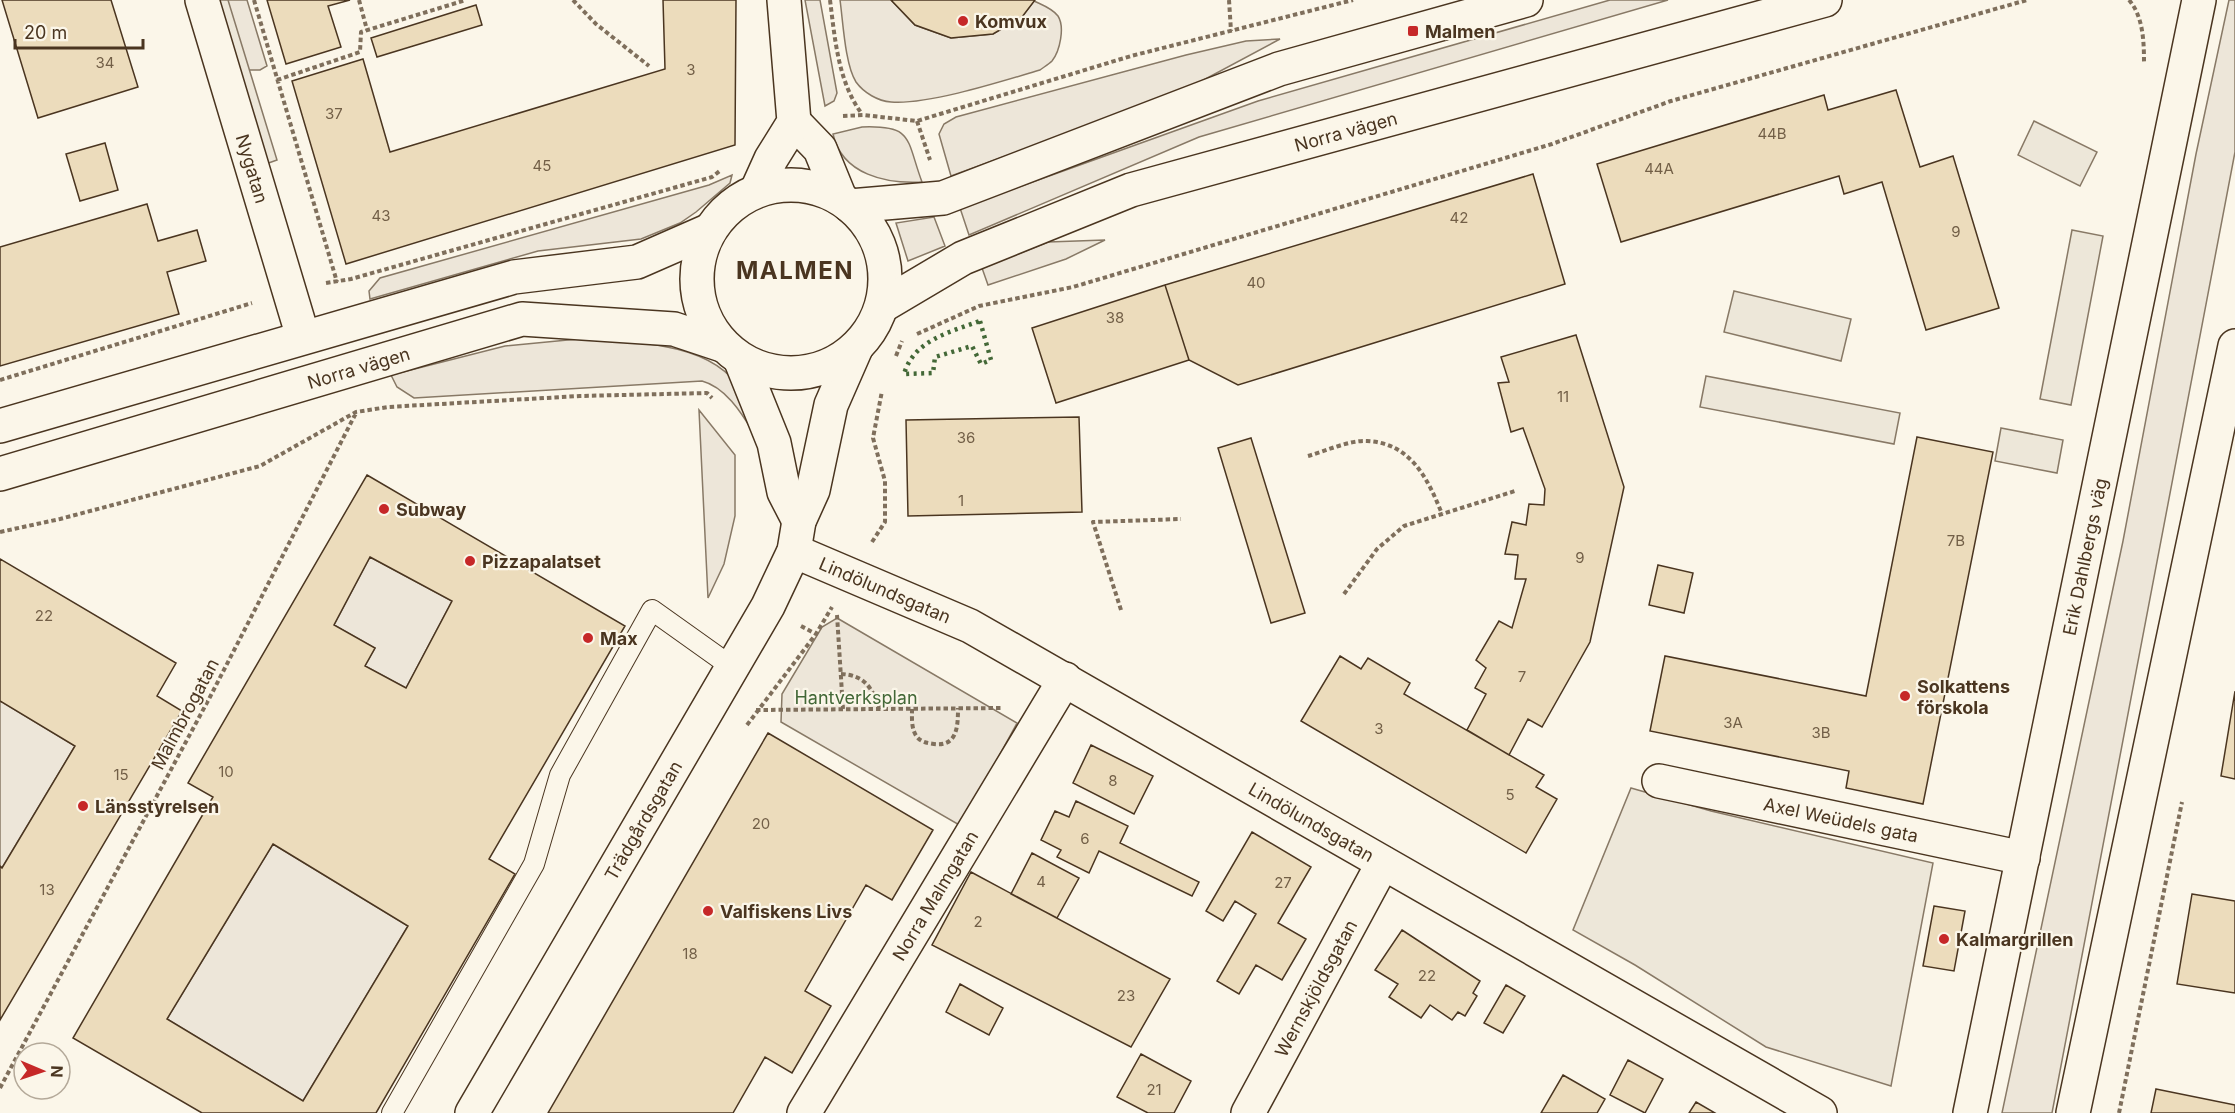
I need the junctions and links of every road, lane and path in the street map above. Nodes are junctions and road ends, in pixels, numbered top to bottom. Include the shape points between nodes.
1 (202, 0) edge
2 (254, 0) edge
3 (359, 0) edge
4 (466, 0) edge
5 (573, 0) edge
6 (784, 0) edge
7 (830, 0) edge
8 (1229, 0) edge
9 (1353, 0) edge
10 (1526, 0) edge
11 (1825, 0) edge
12 (2027, 0) edge
13 (2129, 0) edge
14 (2199, 0) edge
15 (367, 30) junction
16 (1231, 31) junction
17 (2144, 64) dead end
18 (649, 66) dead end
19 (278, 80) junction
20 (794, 122) junction
21 (731, 164) dead end
22 (757, 190) junction
23 (845, 202) junction
24 (710, 230) junction
25 (337, 282) junction
26 (316, 284) dead end
27 (247, 304) dead end
28 (882, 306) junction
29 (913, 335) dead end
30 (303, 338) junction
31 (902, 340) dead end
32 (2235, 346) edge
33 (856, 348) junction
34 (732, 353) junction
35 (895, 358) dead end
36 (0, 380) edge
37 (883, 385) dead end
38 (719, 404) dead end
39 (356, 412) junction
40 (0, 426) edge
41 (1308, 456) dead end
42 (0, 474) edge
43 (1515, 491) dead end
44 (1442, 514) junction
45 (1181, 519) dead end
46 (0, 532) edge
47 (797, 536) junction
48 (851, 574) junction
49 (1344, 594) dead end
50 (1121, 610) dead end
51 (837, 615) dead end
52 (732, 667) junction
53 (841, 674) junction
54 (1065, 679) junction
55 (958, 708) junction
56 (1013, 708) dead end
57 (843, 709) junction
58 (880, 709) junction
59 (912, 709) junction
60 (756, 710) junction
61 (744, 730) dead end
62 (1659, 781) dead end
63 (2183, 795) dead end
64 (2023, 858) junction
65 (1383, 863) junction
66 (0, 1088) edge
67 (392, 1113) edge
68 (472, 1113) edge
69 (804, 1113) edge
70 (1248, 1113) edge
71 (1820, 1113) edge
72 (1970, 1113) edge
73 (2073, 1113) edge
74 (2119, 1113) edge

1 - 30 street, Nygatan
2 - 19 path
3 - 15 path
4 - 15 path
5 - 18 path via 596,24
6 - 20 street
7 - 16 path via 839,61 849,96 863,115 917,121 1131,56
8 - 16 path
9 - 16 path
10 - 23 street via 1279,69 943,198
11 - 28 street, Norra vägen via 1131,190 963,258
12 - 29 path via 1671,101 1552,144 1073,287 979,306
13 - 17 path via 2137,9
14 - 64 street, Erik Dahlbergs väg
15 - 19 path via 361,32 360,52
19 - 25 path
20 - 22 street
20 - 23 street via 820,149
21 - 25 path via 712,177
22 - 23 street via 793,185 818,189
22 - 24 street via 725,211
23 - 28 street, Norra vägen via 873,234 883,257
24 - 30 street via 637,262 514,277
24 - 34 street via 700,253 696,277 699,302 708,325
25 - 26 path
27 - 36 path
28 - 33 street, Norra vägen via 872,329
30 - 40 street
31 - 35 path
32 - 73 street
33 - 34 street, Norra vägen via 836,363 813,372 789,374 765,371
33 - 47 street, Trädgårdsgatan via 831,405 813,490
34 - 42 street, Norra vägen via 675,329 522,319
34 - 47 street via 774,443
37 - 48 path via 873,438 885,481 885,522
38 - 39 path via 707,393 580,396
39 - 46 path via 260,466
39 - 66 path, Malmbrogatan via 210,697
41 - 44 path via 1367,441 1395,449 1422,470
43 - 44 path
44 - 49 path via 1397,531 1377,549
45 - 50 path via 1093,522
47 - 48 street, Lindölundsgatan
47 - 52 street, Trädgårdsgatan via 768,606
48 - 54 street, Lindölundsgatan via 970,626
48 - 60 path via 816,634
51 - 53 path
52 - 67 lane via 652,610 560,775 534,864
52 - 68 street, Trädgårdsgatan
53 - 57 path
53 - 58 path via 859,676 873,689
54 - 65 street, Lindölundsgatan
54 - 69 street, Norra Malmgatan
55 - 56 path
55 - 59 path
55 - 59 path via 958,728 952,740 943,745 918,738 913,730
57 - 58 path
57 - 60 path
58 - 59 path
60 - 61 path
62 - 64 street, Axel Weüdels gata
63 - 74 path
64 - 72 street, Erik Dahlbergs väg
65 - 70 street, Wernskjöldsgatan
65 - 71 street, Lindölundsgatan

